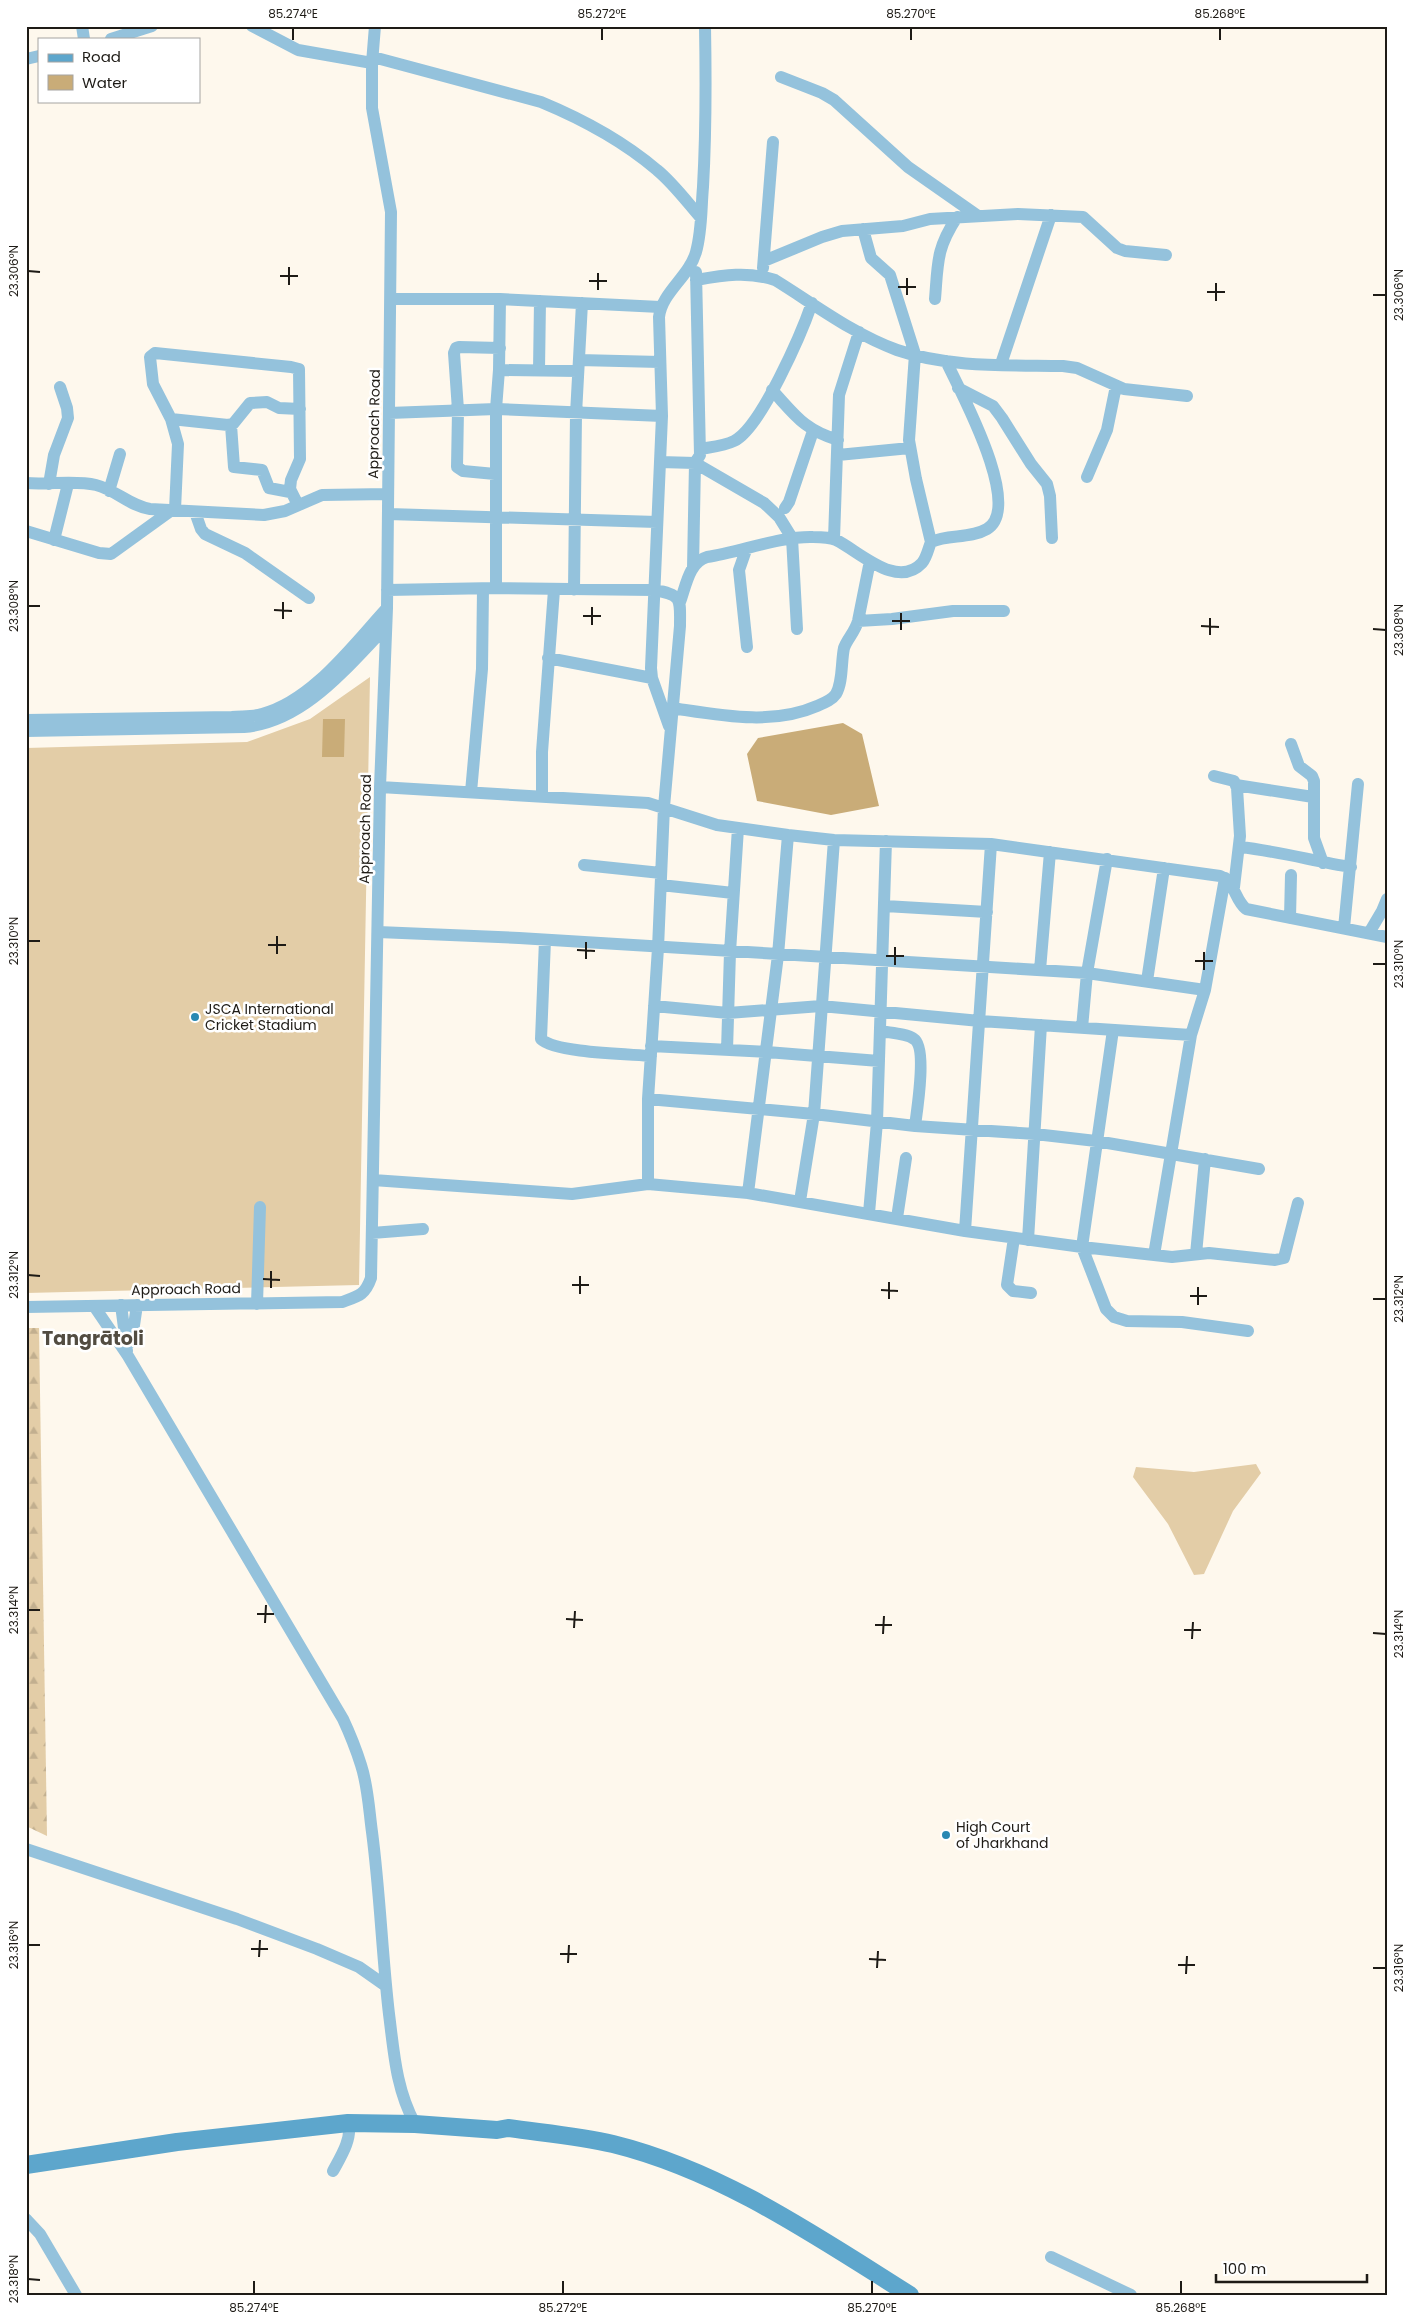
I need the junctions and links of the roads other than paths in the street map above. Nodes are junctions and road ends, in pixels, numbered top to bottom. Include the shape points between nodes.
1 (152, 26) edge
2 (252, 26) edge
3 (375, 26) edge
4 (704, 26) edge
5 (114, 38) edge
6 (372, 60) junction
7 (781, 77) dead end
8 (774, 142) dead end
9 (1051, 215) junction
10 (978, 216) junction
11 (957, 217) junction
12 (701, 218) junction
13 (863, 229) junction
14 (696, 254) junction
15 (1166, 255) dead end
16 (764, 261) junction
17 (763, 276) junction
18 (696, 280) junction
19 (391, 299) junction
20 (500, 299) junction
21 (935, 299) dead end
22 (540, 301) junction
23 (582, 303) junction
24 (812, 303) junction
25 (660, 308) junction
26 (859, 332) junction
27 (500, 348) junction
28 (915, 354) junction
29 (946, 361) junction
30 (660, 362) junction
31 (1001, 364) junction
32 (579, 365) junction
33 (499, 370) junction
34 (539, 370) junction
35 (1116, 386) junction
36 (60, 387) dead end
37 (958, 388) junction
38 (772, 390) junction
39 (1187, 396) dead end
40 (300, 409) junction
41 (496, 409) junction
42 (458, 410) junction
43 (389, 413) junction
44 (576, 414) junction
45 (662, 416) junction
46 (170, 419) junction
47 (231, 425) junction
48 (813, 431) junction
49 (838, 440) junction
50 (910, 448) junction
51 (700, 449) junction
52 (120, 454) dead end
53 (838, 455) junction
54 (660, 462) junction
55 (695, 463) junction
56 (495, 474) junction
57 (1087, 477) dead end
58 (26, 483) edge
59 (49, 484) junction
60 (68, 484) junction
61 (110, 491) junction
62 (290, 492) junction
63 (388, 494) junction
64 (298, 505) junction
65 (785, 508) dead end
66 (174, 510) junction
67 (195, 512) junction
68 (388, 514) junction
69 (497, 518) junction
70 (576, 521) junction
71 (657, 522) junction
72 (26, 531) edge
73 (792, 538) junction
74 (1052, 538) dead end
75 (834, 539) junction
76 (54, 540) junction
77 (931, 542) junction
78 (746, 550) junction
79 (870, 562) junction
80 (693, 568) junction
81 (496, 588) junction
82 (483, 589) junction
83 (387, 590) junction
84 (554, 590) junction
85 (574, 590) junction
86 (654, 590) junction
87 (309, 598) dead end
88 (680, 602) junction
89 (387, 608) junction
90 (1004, 611) dead end
91 (858, 621) junction
92 (386, 627) junction
93 (797, 629) dead end
94 (747, 647) dead end
95 (548, 658) junction
96 (652, 678) junction
97 (672, 708) junction
98 (26, 720) edge
99 (26, 731) edge
100 (670, 732) junction
101 (1291, 744) dead end
102 (1214, 776) dead end
103 (1358, 784) dead end
104 (1236, 785) junction
105 (380, 786) junction
106 (471, 792) junction
107 (542, 796) junction
108 (1313, 798) junction
109 (664, 807) junction
110 (738, 828) junction
111 (788, 835) junction
112 (834, 840) junction
113 (886, 840) junction
114 (992, 844) junction
115 (1240, 847) junction
116 (1050, 852) junction
117 (1107, 860) junction
118 (1323, 863) junction
119 (584, 865) dead end
120 (1351, 867) junction
121 (1164, 868) junction
122 (1291, 875) dead end
123 (661, 879) junction
124 (1229, 883) junction
125 (733, 893) junction
126 (1387, 899) edge
127 (885, 906) junction
128 (987, 912) junction
129 (1290, 918) junction
130 (1344, 928) junction
131 (378, 932) junction
132 (1369, 933) junction
133 (1387, 937) edge
134 (545, 940) junction
135 (658, 948) junction
136 (730, 952) junction
137 (778, 956) junction
138 (824, 957) junction
139 (883, 960) junction
140 (984, 966) junction
141 (1040, 970) junction
142 (1087, 973) junction
143 (1147, 981) junction
144 (1205, 990) junction
145 (654, 1006) junction
146 (822, 1006) junction
147 (772, 1011) junction
148 (881, 1012) junction
149 (728, 1013) junction
150 (980, 1020) junction
151 (1041, 1025) junction
152 (1082, 1028) junction
153 (1113, 1030) junction
154 (880, 1031) junction
155 (1191, 1035) junction
156 (727, 1050) junction
157 (651, 1051) junction
158 (767, 1052) junction
159 (818, 1056) junction
160 (879, 1061) junction
161 (648, 1099) junction
162 (759, 1108) junction
163 (814, 1114) junction
164 (877, 1122) junction
165 (916, 1126) junction
166 (971, 1130) junction
167 (1035, 1134) junction
168 (1096, 1141) junction
169 (1170, 1152) junction
170 (906, 1158) dead end
171 (1205, 1159) junction
172 (1259, 1169) dead end
173 (372, 1180) junction
174 (648, 1184) junction
175 (748, 1193) junction
176 (800, 1202) junction
177 (1298, 1203) dead end
178 (260, 1207) dead end
179 (869, 1213) junction
180 (897, 1218) junction
181 (423, 1229) dead end
182 (965, 1231) junction
183 (372, 1233) junction
184 (1014, 1238) junction
185 (1028, 1240) junction
186 (1082, 1247) junction
187 (1196, 1254) junction
188 (1154, 1255) junction
189 (1031, 1293) dead end
190 (257, 1304) junction
191 (121, 1305) junction
192 (137, 1305) junction
193 (90, 1306) junction
194 (26, 1307) edge
195 (1248, 1331) dead end
196 (127, 1352) junction
197 (26, 1849) edge
198 (386, 1986) junction
199 (412, 2119) junction
200 (348, 2123) junction
201 (26, 2156) edge
202 (26, 2165) edge
203 (333, 2171) dead end
204 (26, 2219) edge
205 (1051, 2256) dead end
206 (76, 2295) edge
207 (910, 2295) edge
208 (1131, 2295) edge

1 - 5 street
2 - 6 street via 298,50
3 - 6 street, Approach Road
4 - 12 street via 706,93
6 - 12 street via 541,102 567,113 658,171
6 - 19 street, Approach Road via 372,108 391,212
7 - 10 street via 834,100 908,167
8 - 16 street
9 - 10 street
9 - 15 street via 1083,217 1109,242 1125,251
9 - 31 street
10 - 11 street
11 - 13 street
11 - 21 street via 940,250
12 - 14 street
13 - 16 street via 822,237
13 - 28 street via 871,258 890,275
14 - 18 street
14 - 25 street via 688,271
16 - 17 street
17 - 18 street via 732,274
17 - 24 street
18 - 51 street
19 - 20 street
19 - 43 street, Approach Road
20 - 22 street
20 - 27 street
22 - 23 street
22 - 34 street
23 - 25 street
23 - 32 street
24 - 26 street
24 - 38 street via 794,350
25 - 30 street
26 - 28 street via 897,350
26 - 49 street via 839,395
27 - 33 street
27 - 42 street via 455,349
28 - 29 street
28 - 50 street
29 - 31 street
29 - 37 street
30 - 32 street
30 - 45 street
31 - 35 street via 1077,368
32 - 34 street
32 - 44 street
33 - 34 street
33 - 41 street
35 - 39 street
35 - 57 street via 1107,430
36 - 59 street via 68,418 54,455
37 - 74 street via 993,406 1047,484
37 - 77 street via 997,481 997,520 969,536
38 - 48 street
38 - 51 street via 742,436 724,445
40 - 46 street via 300,372 296,367 154,353 150,357 151,379
40 - 47 street via 279,408 267,402 250,403
40 - 62 street via 300,462 291,480
41 - 42 street
41 - 44 street
41 - 56 street
42 - 43 street
42 - 56 street via 457,467 463,471
43 - 63 street, Approach Road
44 - 45 street
44 - 70 street
45 - 54 street
46 - 47 street
46 - 66 street via 179,452
47 - 62 street via 234,467 262,470 270,488
48 - 49 street
48 - 65 street via 790,502
49 - 53 street
50 - 53 street
50 - 77 street
51 - 55 street
52 - 61 street
53 - 75 street
54 - 55 street
54 - 71 street
55 - 73 street via 774,510
55 - 80 street
56 - 69 street
58 - 59 street
59 - 60 street
60 - 61 street via 93,485
60 - 76 street
61 - 66 street via 143,508
62 - 64 street
63 - 64 street via 328,494
63 - 68 street, Approach Road
64 - 67 street via 264,515
66 - 67 street
66 - 76 street via 110,554
67 - 87 street via 205,534 244,553
68 - 69 street
68 - 83 street, Approach Road
69 - 70 street
69 - 81 street
70 - 71 street
70 - 85 street
71 - 86 street
72 - 76 street
73 - 75 street
73 - 78 street
73 - 93 street
75 - 79 street
77 - 79 street via 924,561 913,569 894,571
78 - 80 street via 701,559
78 - 94 street via 739,570
79 - 91 street
80 - 88 street
81 - 82 street
81 - 84 street
82 - 83 street
82 - 106 street via 482,669
83 - 89 street, Approach Road
84 - 85 street
84 - 95 street
85 - 86 street
86 - 88 street via 678,596
86 - 96 street
88 - 97 street
89 - 92 street, Approach Road
89 - 98 street via 315,685 262,714
90 - 91 street via 953,611
91 - 97 street via 845,646 838,688 824,703 802,713 774,717 721,715
92 - 99 street via 327,686 295,710 266,723 244,727
92 - 105 street, Approach Road
95 - 96 street
95 - 107 street
96 - 100 street
97 - 100 street
100 - 109 street
101 - 108 street via 1299,766 1312,776
102 - 104 street via 1230,779
103 - 120 street
104 - 108 street
104 - 115 street
105 - 106 street
105 - 131 street, Approach Road
106 - 107 street
107 - 109 street via 648,803
108 - 118 street via 1314,838
109 - 110 street via 702,821
109 - 123 street
110 - 111 street
110 - 125 street
111 - 112 street
111 - 137 street
112 - 113 street
112 - 138 street
113 - 114 street
113 - 127 street
114 - 116 street
114 - 128 street
115 - 118 street
115 - 124 street
116 - 117 street
116 - 141 street
117 - 121 street
117 - 142 street
118 - 120 street
119 - 123 street
120 - 130 street
121 - 124 street
121 - 143 street
122 - 129 street
123 - 125 street
123 - 135 street
124 - 129 street via 1246,909
124 - 144 street
125 - 136 street
126 - 132 street
127 - 128 street
127 - 139 street
128 - 140 street
129 - 130 street
130 - 132 street
131 - 134 street
131 - 173 street, Approach Road
132 - 133 street
134 - 135 street
134 - 157 street via 541,1039 562,1048
135 - 136 street
135 - 145 street
136 - 137 street
136 - 149 street
137 - 138 street
137 - 147 street
138 - 139 street
138 - 146 street
139 - 140 street
139 - 148 street
140 - 141 street
140 - 150 street
141 - 142 street
142 - 143 street
142 - 152 street
143 - 144 street
144 - 155 street
145 - 149 street
145 - 157 street
146 - 147 street
146 - 148 street
146 - 159 street
147 - 149 street
147 - 158 street
148 - 150 street
148 - 154 street
149 - 156 street
150 - 151 street
150 - 166 street
151 - 152 street
151 - 167 street
152 - 153 street
153 - 155 street
153 - 168 street
154 - 160 street
154 - 165 street via 912,1037 919,1045
155 - 169 street
156 - 157 street
156 - 158 street
157 - 161 street
158 - 159 street
158 - 162 street
159 - 160 street
159 - 163 street
160 - 164 street
161 - 162 street
161 - 174 street
162 - 163 street
162 - 175 street
163 - 164 street
163 - 176 street
164 - 165 street
164 - 179 street
165 - 166 street
166 - 167 street
166 - 182 street
167 - 168 street
167 - 185 street
168 - 169 street
168 - 186 street
169 - 171 street
169 - 188 street
170 - 180 street
171 - 172 street
171 - 187 street
173 - 174 street via 572,1194
173 - 183 street, Approach Road
174 - 175 street
175 - 176 street
176 - 179 street
177 - 187 street via 1284,1258
178 - 190 street
179 - 180 street
180 - 182 street
181 - 183 street
182 - 184 street
183 - 190 street, Approach Road via 371,1278 367,1290 357,1297 342,1302
184 - 185 street
184 - 189 street via 1006,1285 1013,1291
185 - 186 street
186 - 188 street
186 - 195 street via 1106,1309 1114,1317 1127,1321 1182,1322
187 - 188 street
190 - 192 street, Approach Road
191 - 192 street, Approach Road
191 - 193 street, Approach Road
191 - 196 street
192 - 196 street
193 - 194 street, Approach Road
193 - 196 street via 114,1348
196 - 198 street via 343,1719 352,1740 362,1766 369,1804
197 - 198 street via 317,1949 359,1967
198 - 199 street via 397,2080
199 - 200 main road
199 - 201 main road via 337,2112 299,2115
199 - 207 main road via 498,2121 508,2128 614,2144 707,2177 762,2204
200 - 202 main road via 177,2142
200 - 203 street via 350,2129 344,2151
204 - 206 street via 40,2234
205 - 208 street

